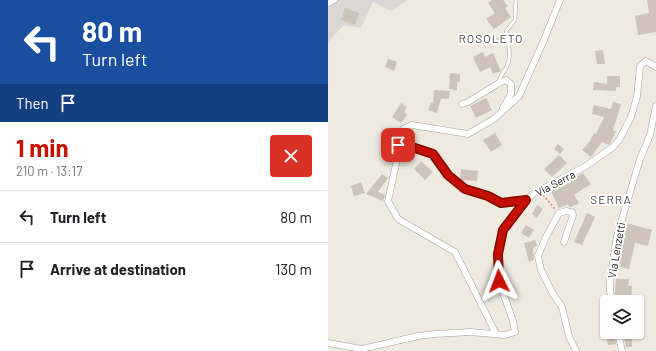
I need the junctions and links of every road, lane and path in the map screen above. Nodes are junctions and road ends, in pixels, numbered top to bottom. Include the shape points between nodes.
1 (334, 0) edge
2 (516, 0) edge
3 (560, 0) edge
4 (328, 3) edge
5 (656, 67) edge
6 (499, 82) junction
7 (462, 104) dead end
8 (656, 106) edge
9 (500, 113) junction
10 (398, 145) junction
11 (544, 195) dead end
12 (526, 200) junction
13 (559, 213) junction
14 (564, 242) dead end
15 (611, 295) edge
16 (496, 334) junction
17 (619, 339) edge
18 (328, 343) edge
19 (576, 351) edge
20 (622, 351) edge

1 - 4 street
2 - 6 lane via 515,20 506,31 509,44 508,65
3 - 9 street via 519,96
5 - 12 street, Via Serra via 646,61 640,66 637,97 620,140 586,166
6 - 7 street
6 - 9 street via 506,80 512,84 511,94
8 - 15 street, Via Lenzetti via 650,135 640,159 617,236 610,280
9 - 10 street via 468,134 412,125 403,129
10 - 12 lane via 433,154 448,175 465,189 501,203
10 - 16 street via 388,200 398,219 455,252
11 - 13 path
12 - 16 street, Via Serra via 503,230 498,254 499,281 515,328 511,334
13 - 14 street via 566,210 573,215
13 - 19 street via 538,256 541,270 562,307 569,336
16 - 18 street, Via Serra via 435,334 362,349
17 - 20 street

